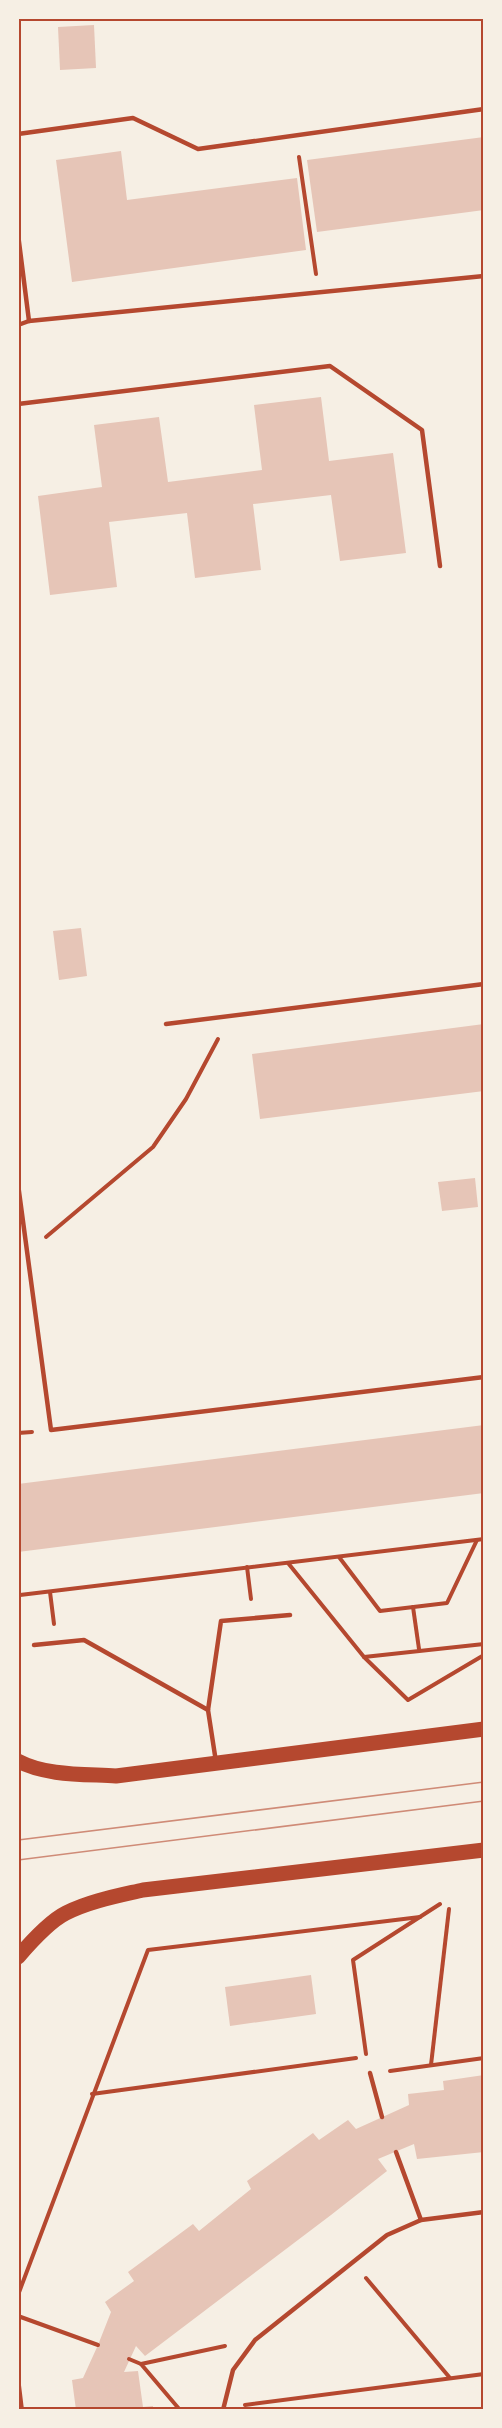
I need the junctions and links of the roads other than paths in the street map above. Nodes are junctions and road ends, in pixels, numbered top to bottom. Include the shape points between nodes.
1 (484, 109) edge
2 (18, 134) edge
3 (18, 234) edge
4 (484, 276) edge
5 (29, 321) junction
6 (18, 325) edge
7 (18, 404) edge
8 (441, 566) dead end
9 (484, 984) edge
10 (166, 1024) dead end
11 (18, 1185) edge
12 (484, 1377) edge
13 (290, 1615) dead end
14 (34, 1646) dead end
15 (208, 1710) junction
16 (484, 1729) edge
17 (18, 1761) edge
18 (217, 1764) junction
19 (484, 1850) edge
20 (18, 1957) edge
21 (370, 2073) road end
22 (382, 2117) dead end
23 (396, 2152) dead end
24 (484, 2212) edge
25 (421, 2220) junction
26 (223, 2409) edge

1 - 2 lane via 198,149 133,118
3 - 5 lane
4 - 5 lane
5 - 6 lane
7 - 8 lane via 330,366 422,430
9 - 10 lane
11 - 12 lane via 51,1430
13 - 15 lane via 221,1621
14 - 15 lane via 84,1640
15 - 18 lane
16 - 18 main road
17 - 18 main road via 74,1774 116,1776
19 - 20 main road via 143,1890 103,1899 65,1913
21 - 22 lane
23 - 25 lane
24 - 25 lane
25 - 26 lane via 387,2235 255,2340 233,2370

